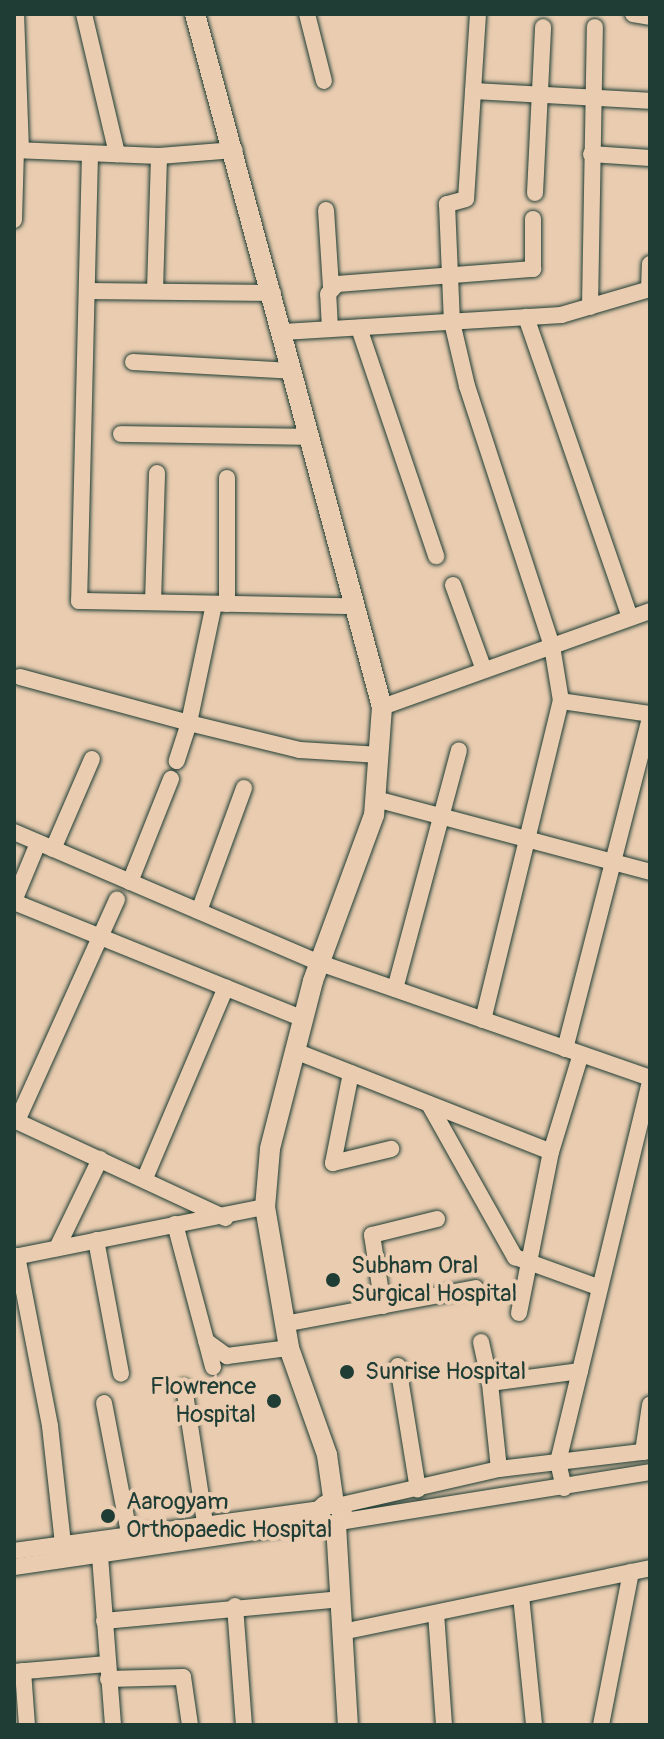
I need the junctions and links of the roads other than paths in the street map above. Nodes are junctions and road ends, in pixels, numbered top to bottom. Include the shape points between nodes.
1 (16, 14) edge
2 (84, 14) edge
3 (195, 14) edge
4 (307, 14) edge
5 (478, 14) edge
6 (633, 14) edge
7 (650, 17) edge
8 (543, 27) dead end
9 (595, 27) dead end
10 (324, 81) dead end
11 (473, 91) junction
12 (538, 94) junction
13 (593, 96) junction
14 (650, 101) edge
15 (17, 150) edge
16 (235, 150) junction
17 (90, 154) junction
18 (117, 154) junction
19 (591, 154) junction
20 (159, 156) junction
21 (650, 158) edge
22 (535, 193) dead end
23 (326, 210) dead end
24 (533, 219) dead end
25 (14, 220) edge
26 (650, 264) edge
27 (450, 275) junction
28 (331, 288) junction
29 (650, 290) edge
30 (87, 291) junction
31 (155, 291) junction
32 (273, 293) junction
33 (590, 307) junction
34 (526, 317) junction
35 (452, 322) junction
36 (359, 328) junction
37 (330, 329) junction
38 (283, 332) junction
39 (133, 362) dead end
40 (292, 371) junction
41 (121, 434) dead end
42 (309, 437) junction
43 (157, 473) dead end
44 (227, 478) dead end
45 (436, 556) dead end
46 (453, 585) dead end
47 (153, 602) junction
48 (220, 604) junction
49 (351, 606) junction
50 (650, 611) edge
51 (630, 618) junction
52 (552, 646) junction
53 (484, 670) junction
54 (20, 677) dead end
55 (561, 701) junction
56 (382, 707) junction
57 (650, 716) edge
58 (189, 723) junction
59 (459, 750) dead end
60 (380, 755) junction
61 (92, 759) dead end
62 (177, 761) dead end
63 (171, 779) dead end
64 (244, 788) dead end
65 (376, 799) junction
66 (441, 816) junction
67 (14, 832) edge
68 (523, 838) junction
69 (46, 846) junction
70 (615, 863) junction
71 (650, 872) edge
72 (130, 882) junction
73 (117, 900) dead end
74 (14, 902) edge
75 (199, 911) junction
76 (103, 938) junction
77 (320, 963) junction
78 (226, 987) junction
79 (395, 989) junction
80 (304, 1019) junction
81 (483, 1020) junction
82 (295, 1051) junction
83 (573, 1052) junction
84 (351, 1073) junction
85 (650, 1080) edge
86 (429, 1104) junction
87 (16, 1120) edge
88 (391, 1149) dead end
89 (551, 1152) junction
90 (100, 1159) junction
91 (145, 1178) junction
92 (265, 1207) junction
93 (225, 1218) junction
94 (437, 1219) dead end
95 (175, 1224) junction
96 (96, 1240) junction
97 (57, 1248) junction
98 (15, 1256) edge
99 (525, 1266) junction
100 (598, 1287) junction
101 (476, 1288) dead end
102 (383, 1306) junction
103 (519, 1313) dead end
104 (284, 1324) junction
105 (206, 1341) junction
106 (481, 1342) dead end
107 (289, 1348) junction
108 (398, 1366) dead end
109 (213, 1367) dead end
110 (580, 1371) junction
111 (121, 1374) dead end
112 (490, 1383) junction
113 (184, 1387) dead end
114 (104, 1403) dead end
115 (650, 1405) edge
116 (647, 1451) edge
117 (558, 1462) junction
118 (499, 1469) junction
119 (649, 1475) edge
120 (564, 1488) junction
121 (418, 1489) junction
122 (330, 1515) junction
123 (205, 1523) junction
124 (129, 1533) junction
125 (63, 1544) junction
126 (99, 1545) junction
127 (14, 1551) edge
128 (14, 1567) edge
129 (650, 1568) edge
130 (631, 1572) junction
131 (340, 1594) junction
132 (521, 1596) junction
133 (235, 1606) junction
134 (436, 1613) junction
135 (104, 1621) junction
136 (342, 1632) junction
137 (108, 1671) junction
138 (18, 1672) edge
139 (27, 1725) edge
140 (113, 1725) edge
141 (190, 1725) edge
142 (244, 1725) edge
143 (348, 1725) edge
144 (444, 1725) edge
145 (534, 1725) edge
146 (601, 1725) edge

1 - 15 street
2 - 18 street
3 - 16 main road
4 - 10 street
5 - 11 street
6 - 7 street
8 - 12 street
9 - 13 street
11 - 12 street
11 - 27 street via 466,199 447,204
12 - 13 street
12 - 22 street
13 - 14 street
13 - 19 street
15 - 17 street
15 - 25 street
16 - 20 street
16 - 32 main road
17 - 18 street
17 - 30 street
18 - 20 street
19 - 21 street
19 - 33 street
20 - 31 street
23 - 28 street
24 - 27 street via 533,269
26 - 29 street
27 - 28 street
27 - 35 street
28 - 37 street
29 - 33 street
30 - 31 street
30 - 47 street via 79,601
31 - 32 street
32 - 38 main road
33 - 34 street
34 - 35 street
34 - 51 street
35 - 36 street
35 - 52 street
36 - 37 street
36 - 45 street
37 - 38 street
38 - 40 main road
39 - 40 street
40 - 42 main road
41 - 42 street
42 - 49 main road
43 - 47 street
44 - 48 street
46 - 53 street
47 - 48 street
48 - 49 street
48 - 58 street
49 - 56 main road
50 - 51 street
51 - 52 street
52 - 53 street
52 - 55 street
53 - 56 street
54 - 58 street
55 - 57 street
55 - 68 street
56 - 60 main road
57 - 70 street
58 - 60 street via 300,750
58 - 62 street
59 - 66 street
60 - 65 main road
61 - 69 street
63 - 72 street
64 - 75 street
65 - 66 street
65 - 77 main road
66 - 68 street
66 - 79 street
67 - 69 street
68 - 70 street
68 - 81 street
69 - 72 street
69 - 74 street
70 - 71 street
70 - 83 street
72 - 75 street
73 - 76 street
74 - 76 street
75 - 77 street
76 - 78 street
76 - 87 street
77 - 79 street
77 - 80 main road
78 - 80 street
78 - 91 street
79 - 81 street
80 - 82 main road
81 - 83 street
82 - 84 street
82 - 92 main road via 270,1149
83 - 85 street
83 - 89 street
84 - 86 street
84 - 88 street via 333,1163
85 - 100 street
86 - 89 street
86 - 99 street
87 - 90 street
89 - 99 street
90 - 91 street
90 - 97 street
91 - 93 street
92 - 93 street
92 - 104 main road
93 - 95 street
94 - 102 street via 372,1235
95 - 96 street
95 - 105 street
96 - 97 street
96 - 111 street
97 - 98 street
98 - 125 street via 50,1426
99 - 100 street
99 - 103 street
100 - 110 street
101 - 102 street
102 - 104 street
104 - 107 main road
105 - 107 street via 227,1356
105 - 109 street
106 - 112 street
107 - 122 main road via 319,1448
108 - 121 street
110 - 112 street
110 - 117 street
112 - 118 street
113 - 123 street
114 - 124 street
115 - 116 street
116 - 117 street
117 - 118 street
117 - 120 street
118 - 121 street
119 - 120 street
120 - 122 street
121 - 122 street
122 - 123 street
122 - 126 street
122 - 131 main road via 330,1575
123 - 124 street
124 - 126 street
125 - 126 street
125 - 127 street
126 - 128 street
126 - 135 street
129 - 130 street
130 - 132 street
130 - 146 street
131 - 133 street
131 - 136 main road
132 - 134 street
132 - 145 street
133 - 135 street
133 - 142 street
134 - 136 street
134 - 144 street
135 - 137 street
136 - 143 main road
137 - 138 street
137 - 140 street
137 - 141 street via 183,1677
138 - 139 street

